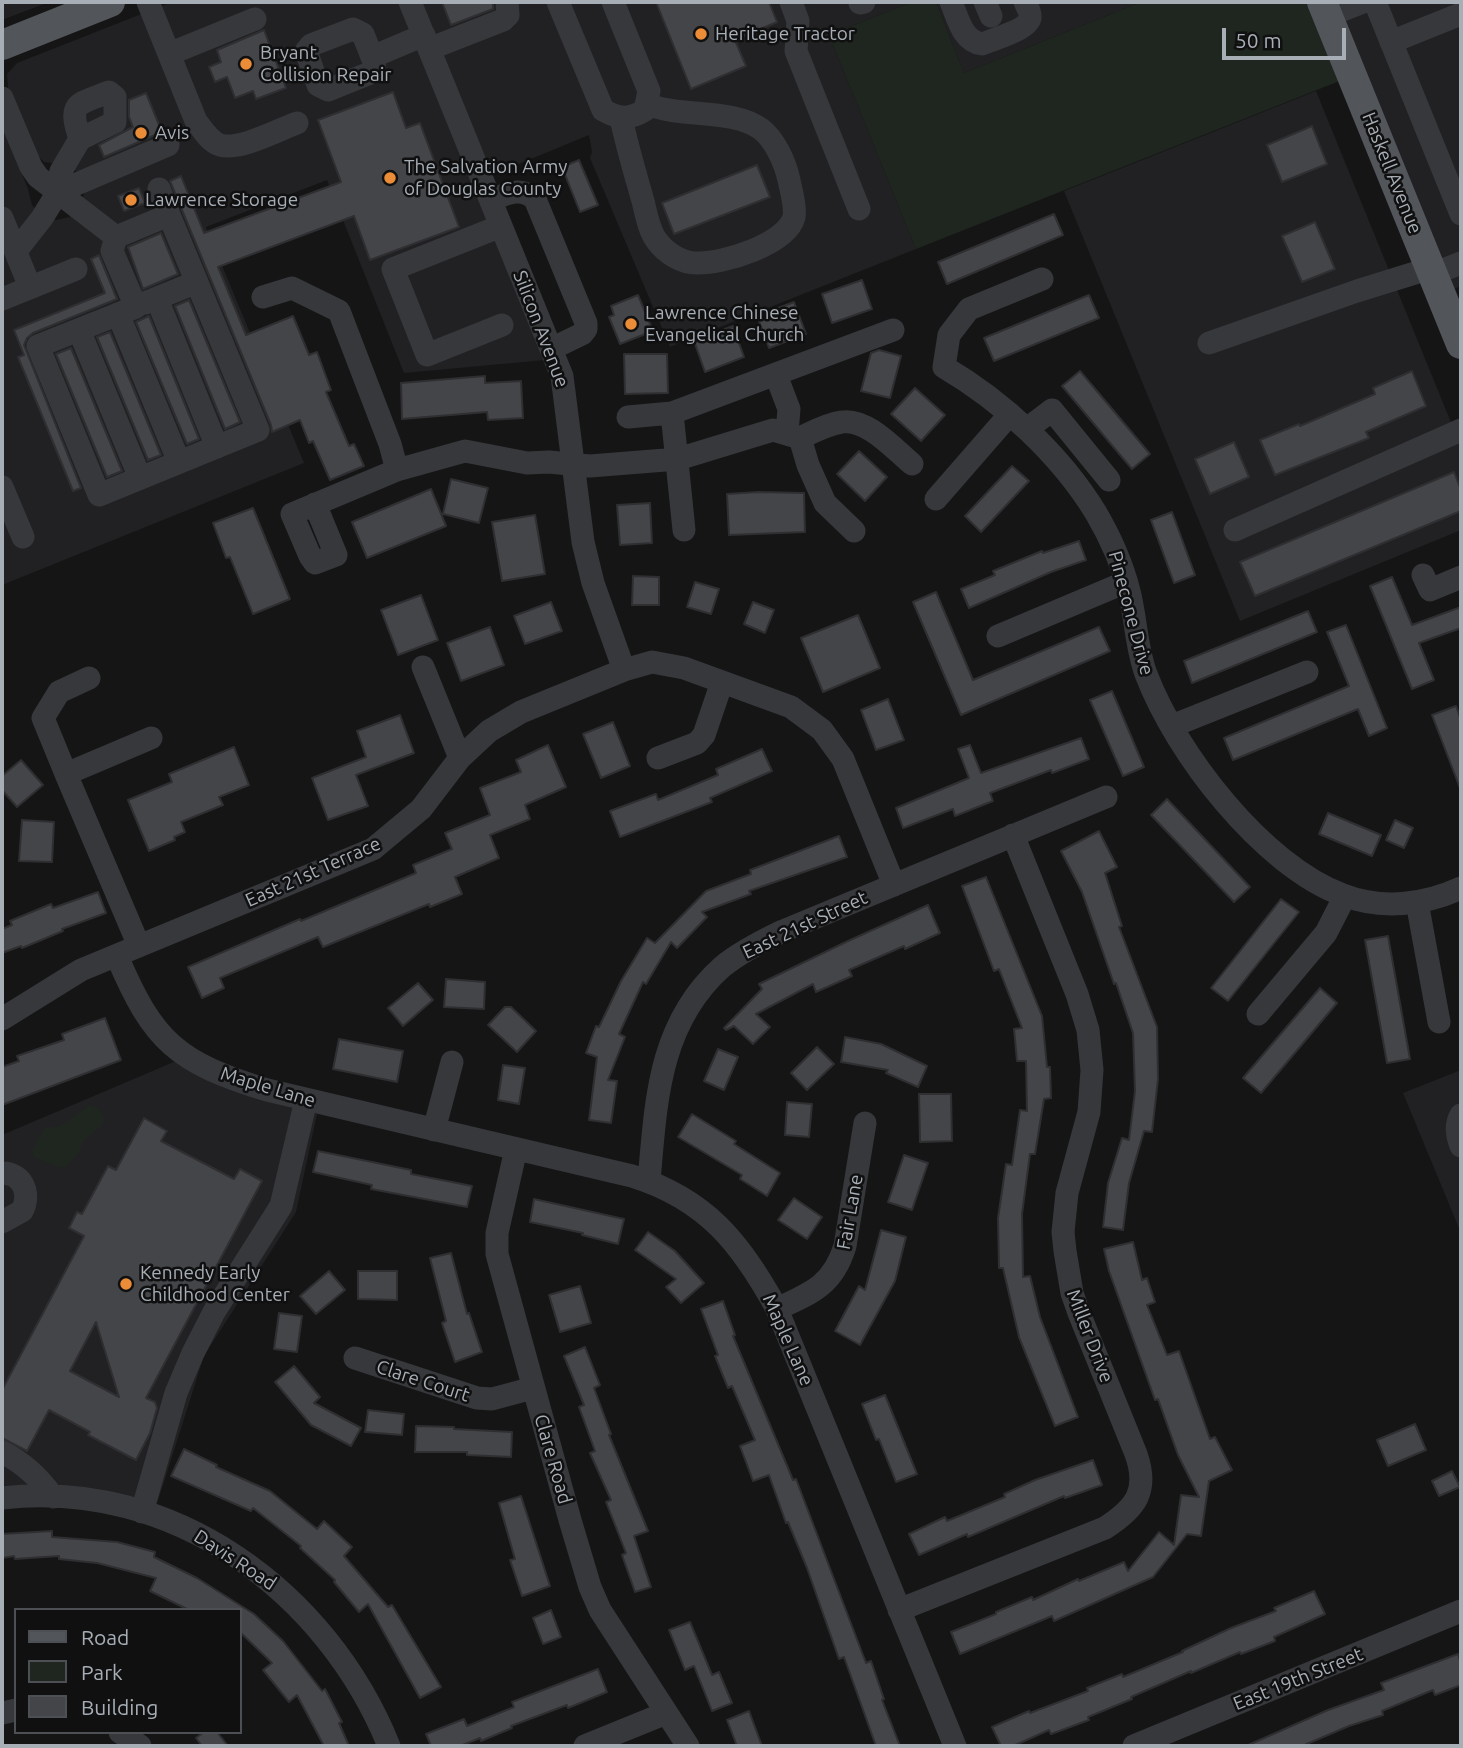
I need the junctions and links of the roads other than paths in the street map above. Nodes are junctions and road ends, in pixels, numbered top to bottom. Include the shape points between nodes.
1 (110, 2) edge
2 (148, 2) edge
3 (410, 2) edge
4 (507, 2) edge
5 (558, 2) edge
6 (613, 2) edge
7 (791, 2) edge
8 (951, 2) edge
9 (1025, 2) edge
10 (1363, 2) edge
11 (1374, 2) edge
12 (1324, 9) edge
13 (61, 11) edge
14 (1461, 14) edge
15 (255, 19) dead end
16 (427, 42) junction
17 (1391, 42) junction
18 (2, 45) edge
19 (169, 54) junction
20 (372, 57) dead end
21 (2, 98) edge
22 (647, 104) junction
23 (621, 118) junction
24 (297, 123) dead end
25 (80, 139) dead end
26 (168, 145) dead end
27 (159, 190) dead end
28 (58, 192) junction
29 (491, 200) junction
30 (1460, 208) edge
31 (859, 209) dead end
32 (170, 215) junction
33 (2, 218) edge
34 (501, 226) junction
35 (116, 236) junction
36 (16, 251) junction
37 (1461, 263) edge
38 (76, 269) dead end
39 (1432, 271) junction
40 (1042, 279) dead end
41 (197, 282) junction
42 (30, 287) junction
43 (263, 297) dead end
44 (2, 299) edge
45 (137, 307) junction
46 (502, 325) dead end
47 (79, 330) junction
48 (893, 330) dead end
49 (1209, 343) dead end
50 (1461, 344) edge
51 (551, 349) junction
52 (776, 375) junction
53 (672, 413) junction
54 (628, 417) dead end
55 (1018, 422) junction
56 (1461, 430) edge
57 (793, 435) junction
58 (217, 447) junction
59 (678, 459) junction
60 (178, 462) junction
61 (574, 464) junction
62 (912, 464) dead end
63 (397, 470) junction
64 (140, 478) junction
65 (1109, 480) dead end
66 (2, 487) edge
67 (936, 499) dead end
68 (315, 504) dead end
69 (684, 530) dead end
70 (1235, 530) dead end
71 (854, 531) dead end
72 (23, 537) dead end
73 (1423, 575) dead end
74 (1461, 577) edge
75 (1126, 582) junction
76 (998, 636) dead end
77 (423, 667) dead end
78 (624, 670) junction
79 (1307, 672) dead end
80 (89, 678) dead end
81 (722, 682) junction
82 (1172, 726) junction
83 (151, 738) dead end
84 (460, 758) junction
85 (658, 758) dead end
86 (66, 774) junction
87 (1106, 797) dead end
88 (1013, 835) junction
89 (894, 885) junction
90 (1461, 888) edge
91 (1345, 896) junction
92 (1417, 902) junction
93 (139, 946) junction
94 (117, 956) junction
95 (1258, 1014) dead end
96 (2, 1018) edge
97 (1439, 1022) dead end
98 (452, 1062) dead end
99 (306, 1100) junction
100 (1461, 1115) edge
101 (864, 1123) dead end
102 (434, 1130) junction
103 (1461, 1146) edge
104 (516, 1149) junction
105 (2, 1173) edge
106 (649, 1181) junction
107 (2, 1222) edge
108 (777, 1309) junction
109 (355, 1359) dead end
110 (533, 1388) junction
111 (2, 1452) edge
112 (53, 1497) junction
113 (2, 1498) edge
114 (142, 1512) junction
115 (900, 1610) junction
116 (1461, 1612) edge
117 (666, 1713) junction
118 (123, 1734) edge
119 (1173, 1739) edge
120 (140, 1746) edge
121 (388, 1746) edge
122 (585, 1746) edge
123 (688, 1746) edge
124 (956, 1746) edge
125 (1134, 1746) edge

1 - 13 main road
2 - 19 street
3 - 16 street, Silicon Avenue
4 - 16 street via 508,15 503,20
5 - 23 street via 603,110
6 - 22 street via 649,91
7 - 31 street via 798,21 796,51
8 - 9 street via 964,33 982,44 1023,27 1030,14
10 - 12 street
11 - 17 street
12 - 39 main road, Haskell Avenue
13 - 18 main road
14 - 17 street
15 - 19 street
16 - 20 street
16 - 29 street, Silicon Avenue
17 - 30 street
19 - 24 street via 196,121 222,146 240,145
21 - 28 street via 30,167
22 - 23 street via 634,117
22 - 23 street via 663,111 736,119 760,129 777,148 788,172 794,216 787,230 762,247 726,259 697,264 673,257 655,239
25 - 28 street via 61,171
26 - 28 street
27 - 32 street
28 - 35 street
28 - 36 street
29 - 34 street, Silicon Avenue
29 - 51 street via 520,191 535,199 586,323 582,334
32 - 35 street
32 - 41 street
33 - 36 street
34 - 46 street via 393,269 427,355
34 - 51 street, Silicon Avenue
35 - 45 street via 112,251
36 - 42 street
37 - 39 street
38 - 42 street
39 - 49 street via 1357,291
39 - 50 main road, Haskell Avenue
40 - 55 street, Pinecone Drive via 969,309 948,335 944,367
41 - 45 street
41 - 58 street via 258,430
42 - 44 street
43 - 63 street via 292,288 340,311
45 - 47 street
45 - 58 street
45 - 60 street
47 - 64 street
47 - 64 street via 38,346 99,495
48 - 52 street
51 - 61 street, Silicon Avenue via 564,385
52 - 53 street
52 - 57 street
53 - 54 street
53 - 59 street
55 - 65 street via 1052,410
55 - 67 street
55 - 75 street, Pinecone Drive via 1049,452 1095,512
56 - 70 street
57 - 59 street via 774,430
57 - 62 street via 850,421 870,430
57 - 71 street via 825,503
58 - 60 street
59 - 61 street
59 - 69 street
60 - 64 street
61 - 63 street via 527,463 465,451
61 - 78 street, Silicon Avenue via 583,542
63 - 68 street
66 - 72 street
73 - 74 street via 1430,590
75 - 76 street
75 - 82 street, Pinecone Drive via 1146,674
77 - 84 street
78 - 81 street, East 21st Terrace via 652,662 669,664
78 - 84 street, East 21st Terrace via 521,712 489,731
79 - 82 street
80 - 86 street via 59,692 43,718
81 - 85 street via 704,735 697,743
81 - 89 street, East 21st Terrace via 792,707 822,730 843,759
82 - 91 street, Pinecone Drive via 1235,814 1298,872
83 - 86 street
84 - 93 street, East 21st Terrace via 421,809 373,849
86 - 93 street
87 - 88 street, East 21st Street
88 - 89 street, East 21st Street
88 - 115 street, Miller Drive via 1088,1030 1092,1070 1089,1112 1067,1193 1065,1251 1072,1293 1142,1480 1134,1504 1105,1528
89 - 106 street, East 21st Street via 758,943 709,980 676,1031 661,1072
90 - 92 street, Pinecone Drive
91 - 92 street, Pinecone Drive via 1393,904
91 - 95 street via 1326,933
92 - 97 street
93 - 94 street, East 21st Terrace
94 - 96 street, East 21st Terrace via 81,971
94 - 99 street, Maple Lane via 146,1017 179,1052 222,1075
98 - 102 street
99 - 102 street, Maple Lane
99 - 114 street via 281,1206 192,1353
100 - 103 street via 1457,1135
101 - 108 street, Fair Lane via 840,1263 817,1289
102 - 104 street, Maple Lane
104 - 106 street, Maple Lane
104 - 110 street, Clare Road via 497,1233 497,1254
105 - 107 street via 22,1182 27,1197 22,1211
106 - 108 street, Maple Lane via 719,1226 754,1267
108 - 115 street, Maple Lane
109 - 110 street, Clare Court via 477,1398 492,1399
110 - 117 street, Clare Road via 590,1587 612,1631
111 - 112 street via 27,1466
112 - 113 street, Davis Road
112 - 114 street, Davis Road
114 - 121 street, Davis Road via 220,1545 276,1585 347,1665
115 - 124 street, Maple Lane
116 - 119 street, East 19th Street
117 - 122 street
117 - 123 street, Clare Road
118 - 120 street
119 - 125 street, East 19th Street

